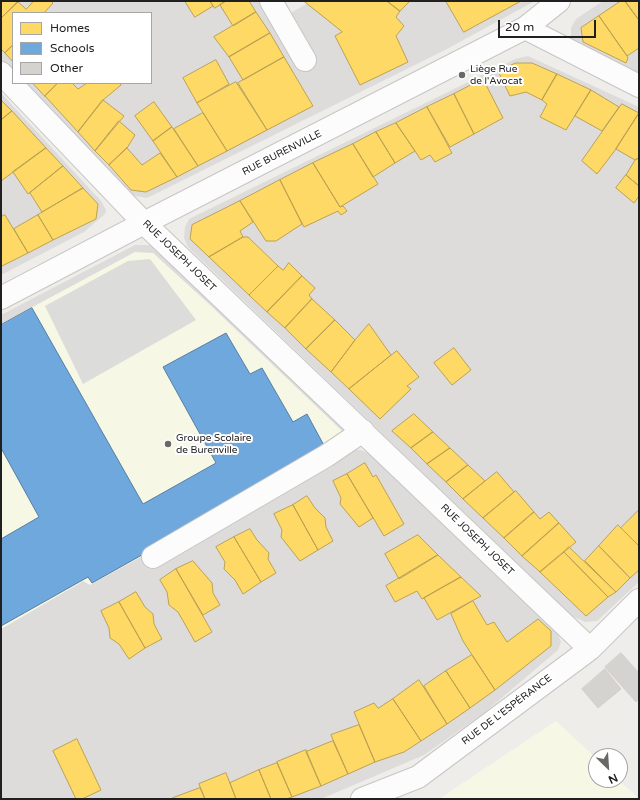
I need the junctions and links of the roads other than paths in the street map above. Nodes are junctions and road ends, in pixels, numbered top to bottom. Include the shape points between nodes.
1 (271, 1) edge
2 (560, 1) edge
3 (525, 28) junction
4 (305, 60) dead end
5 (1, 73) edge
6 (639, 86) edge
7 (144, 223) junction
8 (1, 298) edge
9 (363, 431) junction
10 (153, 557) dead end
11 (639, 600) edge
12 (590, 649) junction
13 (362, 799) edge

1 - 4 street
2 - 3 street, RUE BURENVILLE
3 - 6 street
3 - 7 street, RUE BURENVILLE
5 - 7 street, RUE JOSEPH JOSET
7 - 8 street, RUE BURENVILLE
7 - 9 street, RUE JOSEPH JOSET
9 - 10 street via 326,456
9 - 12 street, RUE JOSEPH JOSET
11 - 12 street, RUE DE L'ESPÉRANCE
12 - 13 street, RUE DE L'ESPÉRANCE via 418,777

